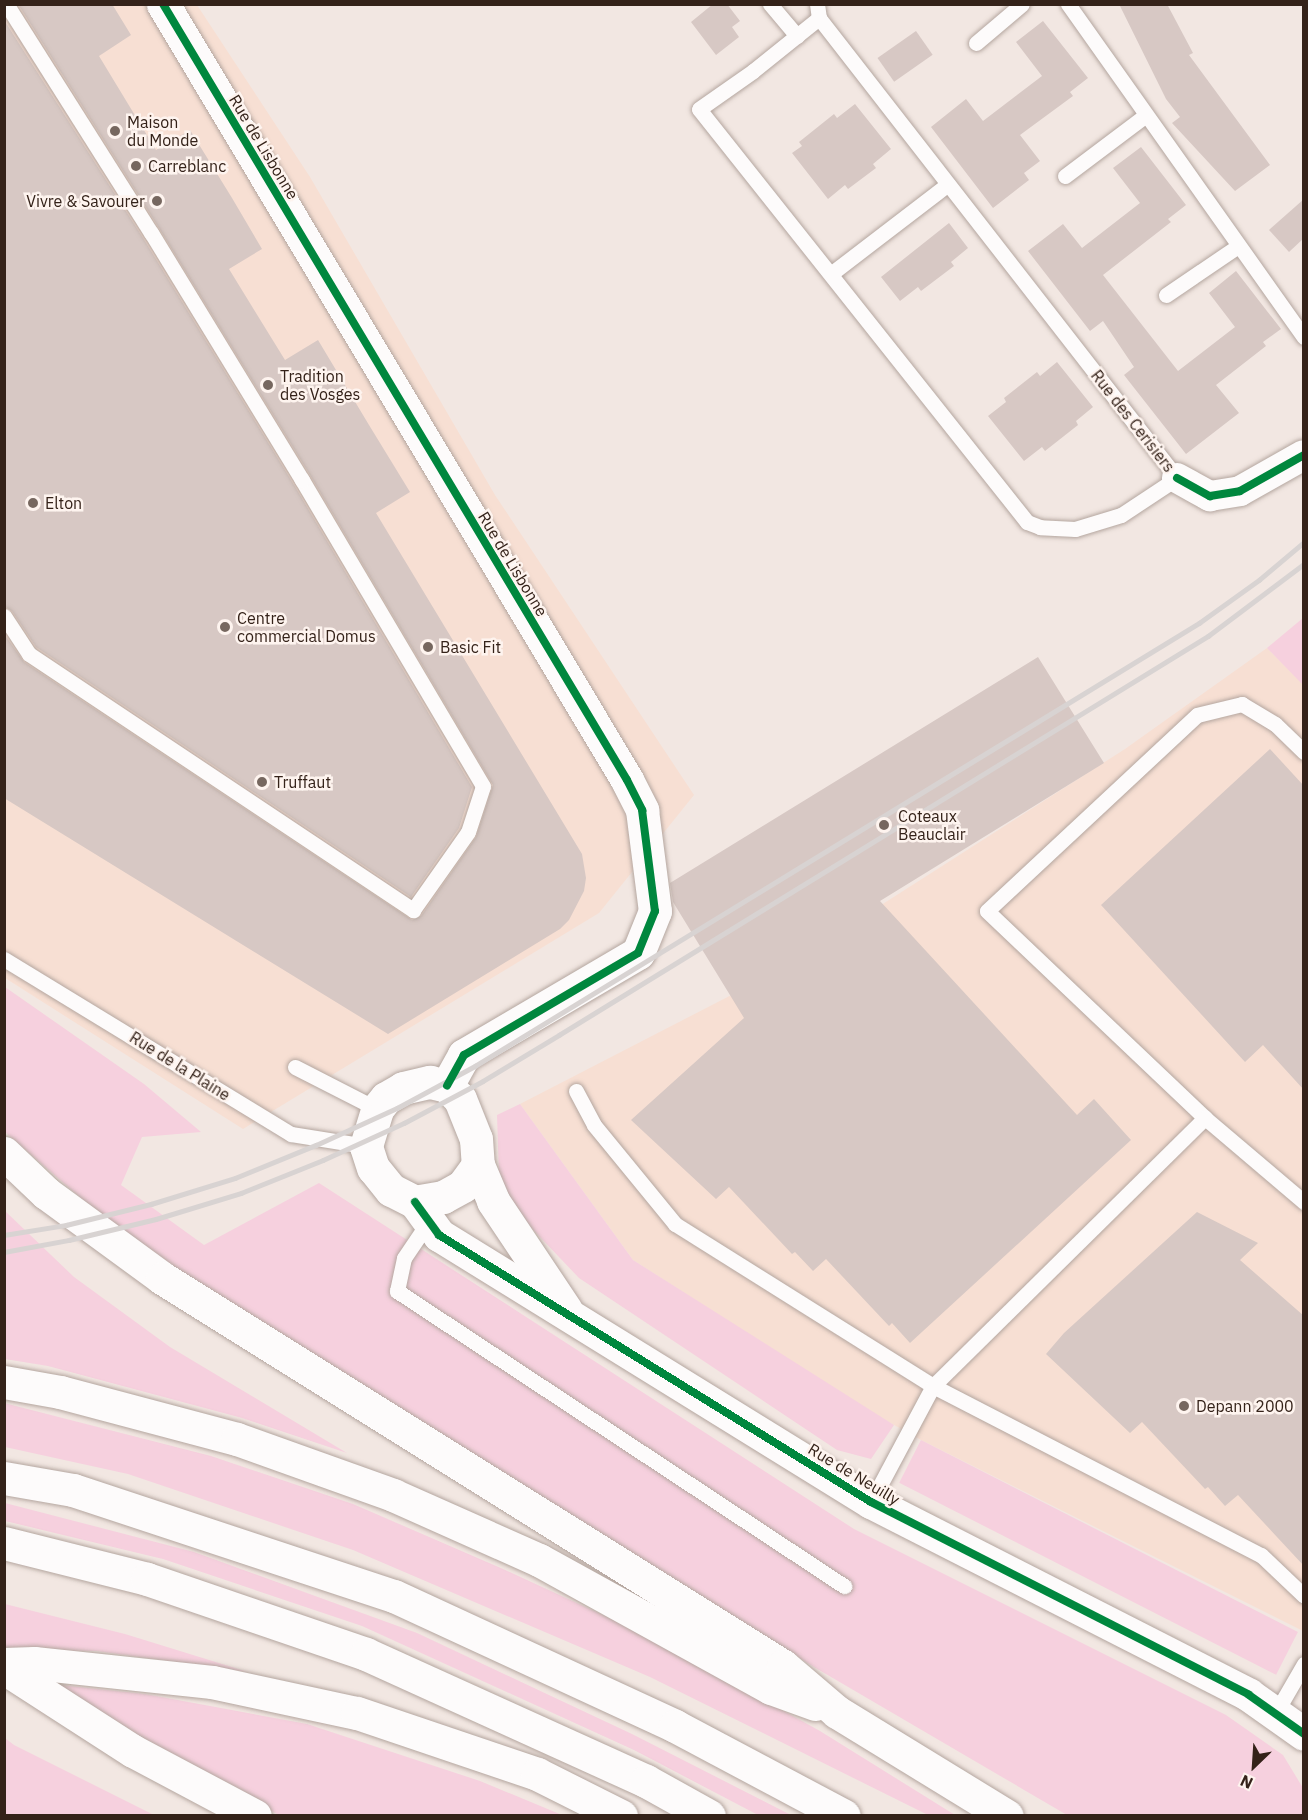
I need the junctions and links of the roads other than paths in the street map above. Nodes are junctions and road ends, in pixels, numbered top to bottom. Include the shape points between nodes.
1 (6, 4) edge
2 (163, 4) edge
3 (770, 4) edge
4 (1022, 4) edge
5 (1068, 4) edge
6 (818, 11) edge
7 (797, 36) junction
8 (976, 43) dead end
9 (1146, 116) junction
10 (1065, 176) dead end
11 (948, 184) junction
12 (1238, 246) junction
13 (832, 273) junction
14 (1166, 295) dead end
15 (1304, 337) edge
16 (1304, 455) edge
17 (1178, 478) junction
18 (4, 616) edge
19 (1304, 752) edge
20 (4, 959) edge
21 (295, 1067) dead end
22 (447, 1086) junction
23 (576, 1091) dead end
24 (377, 1109) junction
25 (1205, 1118) junction
26 (366, 1146) junction
27 (4, 1153) edge
28 (478, 1165) junction
29 (1304, 1202) edge
30 (422, 1212) junction
31 (572, 1318) junction
32 (4, 1382) edge
33 (933, 1386) junction
34 (4, 1478) edge
35 (871, 1502) junction
36 (4, 1542) edge
37 (844, 1586) dead end
38 (1304, 1596) edge
39 (1304, 1664) edge
40 (4, 1666) edge
41 (837, 1712) junction
42 (1275, 1714) junction
43 (1304, 1734) edge
44 (255, 1815) edge
45 (621, 1815) edge
46 (709, 1815) edge
47 (844, 1815) edge
48 (1007, 1815) edge

1 - 18 lane via 272,431 483,786 468,832 413,910 29,654
2 - 22 main road, Rue de Lisbonne via 642,810 655,911 638,953 464,1055
3 - 7 lane
4 - 8 lane
5 - 9 lane
6 - 7 lane, Rue des Cerisiers
6 - 11 lane, Rue des Cerisiers
7 - 13 lane, Rue des Cerisiers via 699,109
9 - 10 lane
9 - 12 lane
11 - 13 lane
11 - 17 lane, Rue des Cerisiers
12 - 14 lane
12 - 15 lane
13 - 17 lane, Rue des Cerisiers via 1026,522 1075,529 1121,515
16 - 17 street via 1240,491 1210,496
19 - 25 lane via 1275,724 1242,704 1197,715 987,911
20 - 26 lane, Rue de la Plaine via 291,1134
21 - 24 lane
22 - 24 main road via 430,1082 403,1088
22 - 28 main road via 460,1099 468,1116 476,1139
23 - 33 lane via 594,1125 675,1224
24 - 26 main road
25 - 29 lane
25 - 33 lane
26 - 30 main road via 373,1168 391,1190
27 - 41 main road via 46,1193 162,1278 783,1666
28 - 30 main road via 463,1186
28 - 31 main road, Rue de Neuilly via 493,1201
30 - 31 main road, Rue de Neuilly via 439,1235
30 - 37 lane via 404,1258 397,1291
31 - 35 main road, Rue de Neuilly
32 - 41 main road via 60,1392 237,1439 393,1495 539,1560 771,1688
33 - 35 lane
33 - 38 lane via 1262,1555
34 - 47 main road via 73,1490 394,1596 675,1726
35 - 42 main road, Rue de Neuilly via 1249,1695
36 - 46 main road via 147,1579 366,1654 646,1781
39 - 42 lane
40 - 44 main road via 133,1751
40 - 45 main road via 34,1663 212,1682 357,1713 537,1774
41 - 48 main road
42 - 43 main road, Rue de Neuilly

